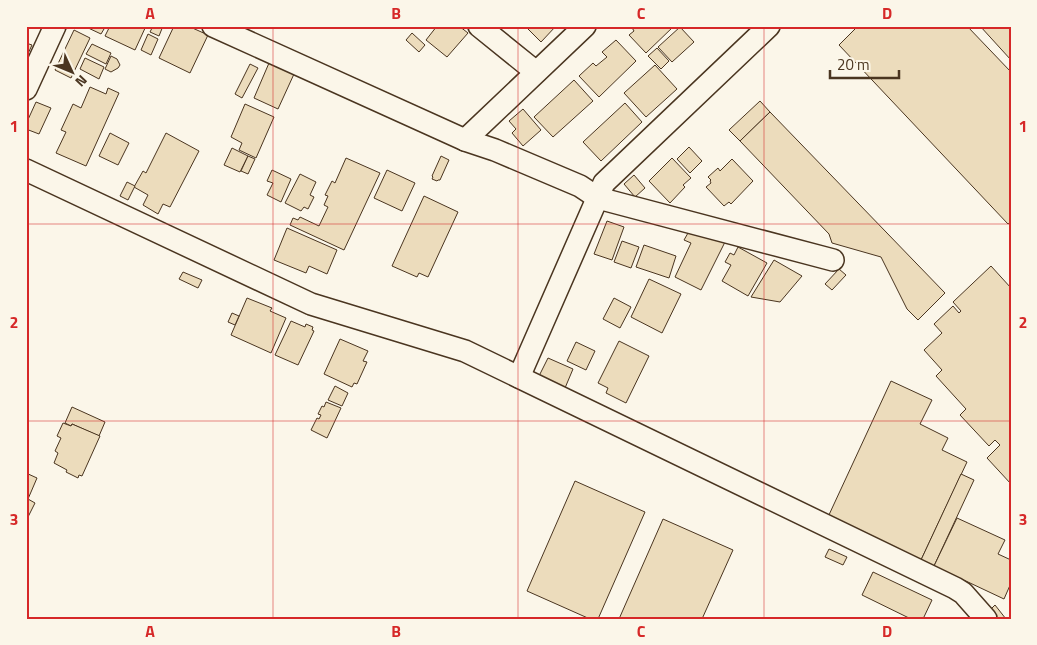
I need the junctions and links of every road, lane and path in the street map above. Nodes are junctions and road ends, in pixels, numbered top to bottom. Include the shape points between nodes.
1 (55, 26) edge
2 (213, 26) edge
3 (479, 26) edge
4 (585, 26) edge
5 (769, 26) edge
6 (536, 72) junction
7 (26, 89) edge
8 (465, 140) junction
9 (26, 170) edge
10 (598, 198) junction
11 (833, 260) dead end
12 (519, 377) junction
13 (986, 619) edge

1 - 7 street
2 - 8 street
3 - 6 street
4 - 6 street
5 - 10 street via 604,183
6 - 8 street
8 - 10 street via 571,182
9 - 12 street via 312,304 465,350
10 - 11 street
10 - 12 street
12 - 13 street via 955,588

